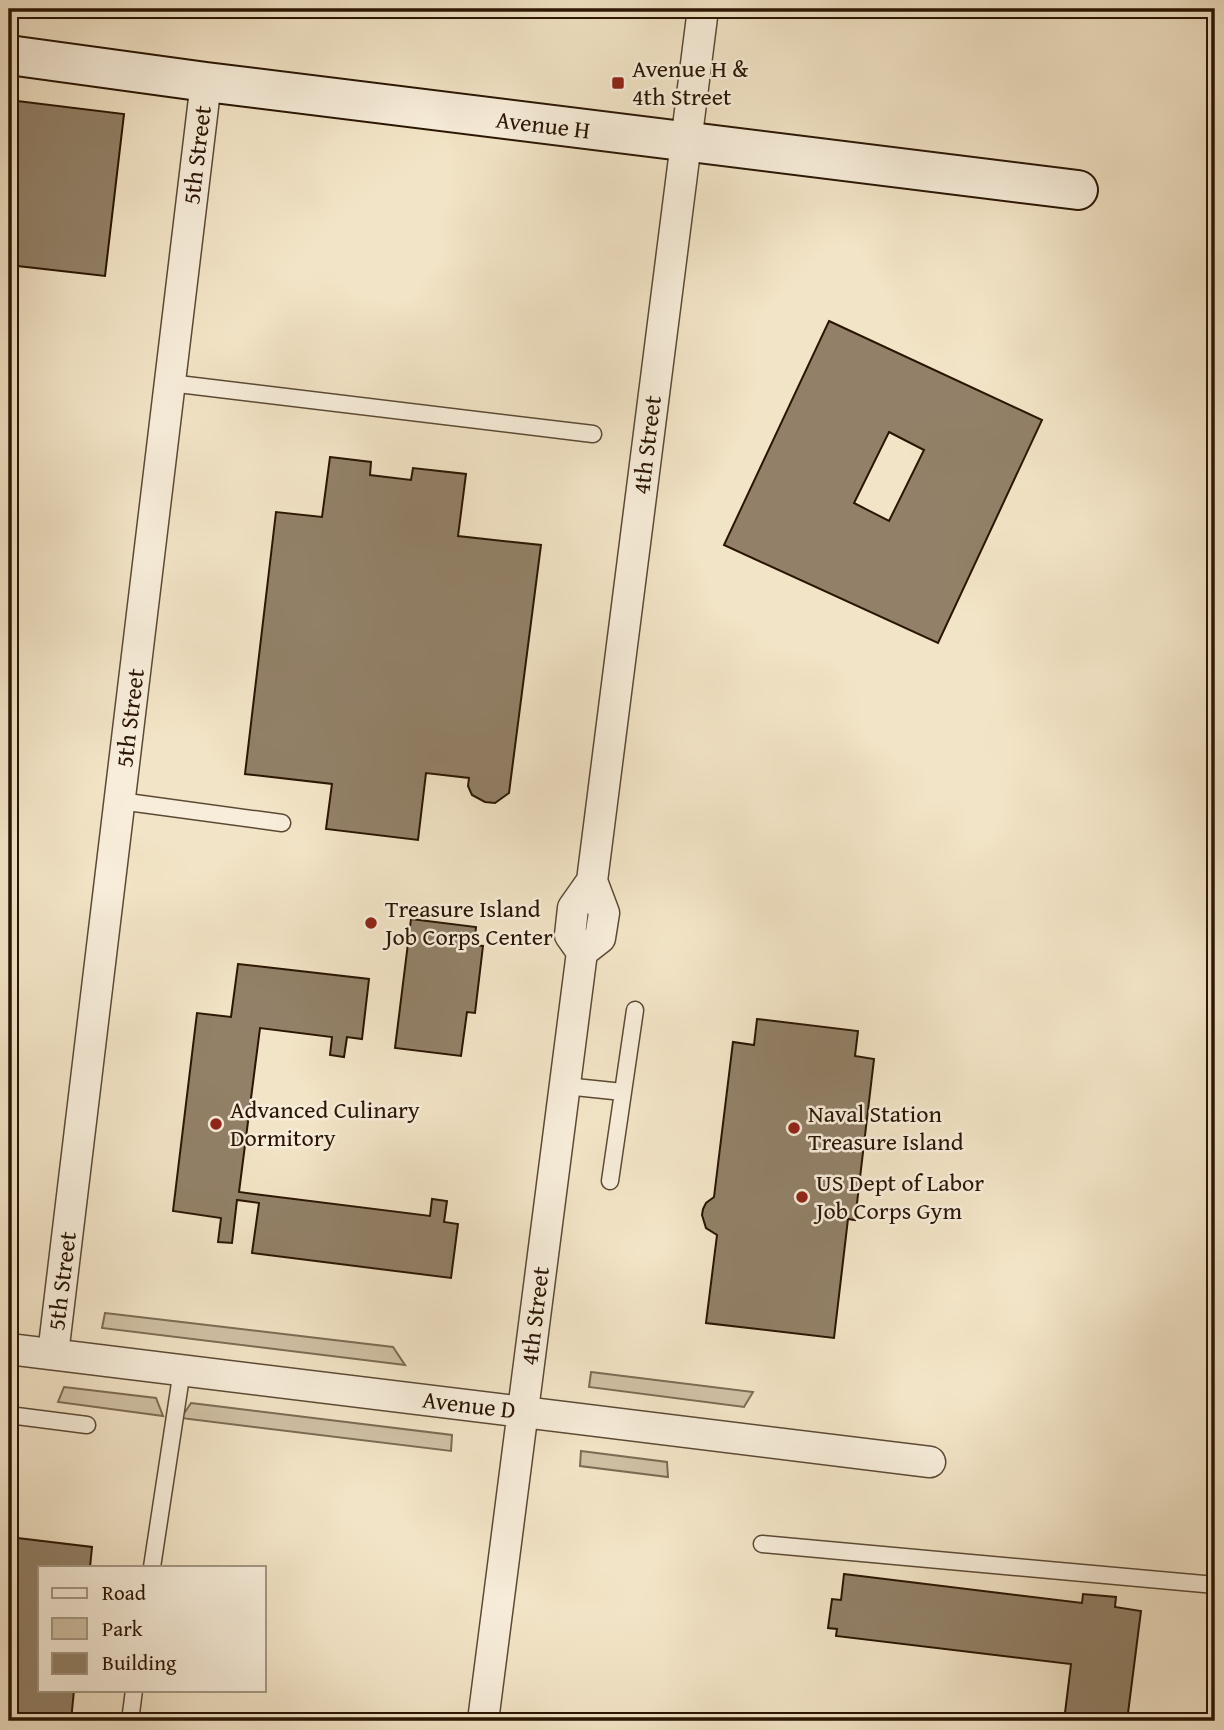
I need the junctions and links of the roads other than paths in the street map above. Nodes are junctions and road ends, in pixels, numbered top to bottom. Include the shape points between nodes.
1 (704, 9) edge
2 (9, 55) edge
3 (206, 82) junction
4 (686, 142) junction
5 (1078, 190) dead end
6 (170, 383) junction
7 (593, 434) dead end
8 (120, 801) junction
9 (282, 823) dead end
10 (635, 1010) dead end
11 (565, 1086) junction
12 (623, 1092) junction
13 (610, 1181) dead end
14 (9, 1349) edge
15 (53, 1354) junction
16 (182, 1370) junction
17 (523, 1412) junction
18 (9, 1415) edge
19 (87, 1425) dead end
20 (930, 1462) dead end
21 (762, 1544) dead end
22 (152, 1566) edge
23 (1215, 1585) edge
24 (134, 1692) edge
25 (130, 1721) edge
26 (483, 1721) edge

1 - 4 street, 4th Street
2 - 3 street, Avenue H
3 - 4 street, Avenue H
3 - 6 street, 5th Street
4 - 5 street, Avenue H
4 - 11 street, 4th Street via 592,881 573,908 570,935 582,951
6 - 7 lane
6 - 8 street, 5th Street
8 - 9 lane
8 - 15 street, 5th Street
10 - 12 lane
11 - 12 lane
11 - 17 street, 4th Street
12 - 13 lane
14 - 15 street, Avenue D
15 - 16 street, Avenue D
16 - 17 street, Avenue D
16 - 22 lane
17 - 20 street, Avenue D
17 - 26 street, 4th Street
18 - 19 lane
21 - 23 lane
24 - 25 lane

